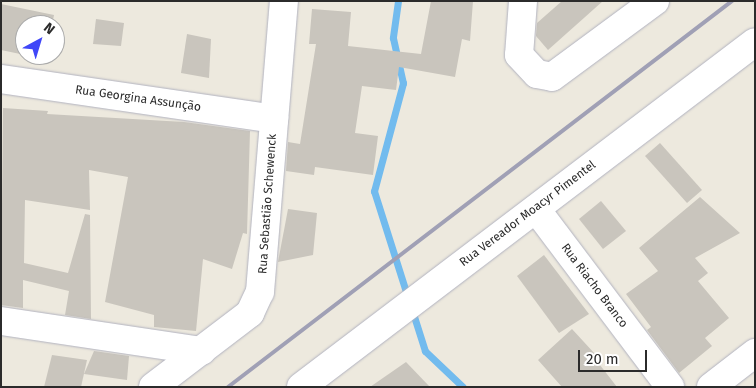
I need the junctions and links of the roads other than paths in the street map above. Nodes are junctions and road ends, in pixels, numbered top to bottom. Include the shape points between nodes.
1 (284, 1) edge
2 (523, 1) edge
3 (655, 1) edge
4 (755, 42) edge
5 (1, 79) edge
6 (274, 119) junction
7 (536, 209) junction
8 (1, 321) edge
9 (202, 350) junction
10 (755, 353) edge
11 (153, 387) edge
12 (301, 387) edge
13 (670, 387) edge
14 (711, 387) edge

1 - 6 street, Rua Sebastião Schewenck
2 - 3 street via 519,55 537,74 552,77
4 - 7 street, Rua Vereador Moacyr Pimentel
5 - 6 street, Rua Georgina Assunção
6 - 9 street, Rua Sebastião Schewenck via 260,292 250,313
7 - 12 street, Rua Vereador Moacyr Pimentel
7 - 13 street, Rua Riacho Branco
8 - 9 street
9 - 11 street, Rua Sebastião Schewenck
10 - 14 street

